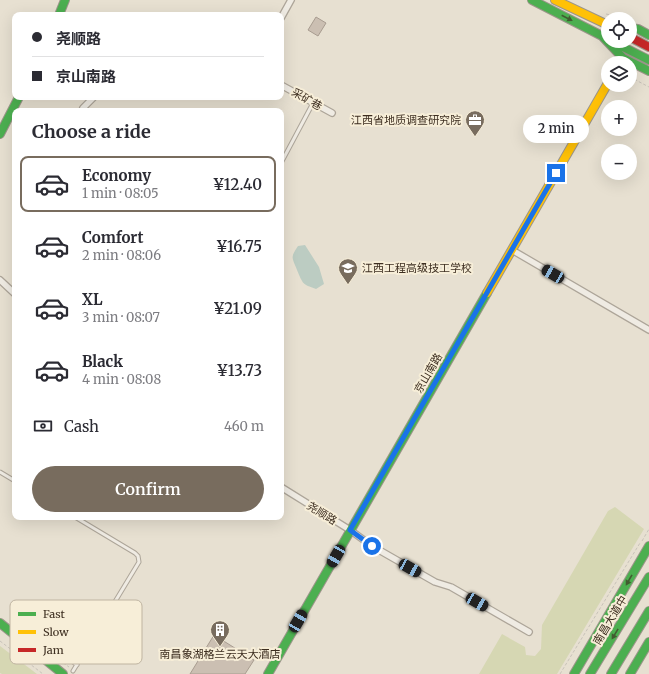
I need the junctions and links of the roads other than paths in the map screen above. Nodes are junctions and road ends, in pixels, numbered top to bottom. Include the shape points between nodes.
1 (65, 0) edge
2 (291, 0) edge
3 (532, 0) edge
4 (555, 0) edge
5 (60, 12) edge
6 (284, 13) edge
7 (601, 22) edge
8 (637, 29) edge
9 (649, 35) edge
10 (601, 36) edge
11 (637, 40) edge
12 (649, 47) edge
13 (625, 48) edge
14 (649, 60) edge
15 (637, 66) edge
16 (649, 71) edge
17 (284, 87) edge
18 (603, 92) edge
19 (91, 100) edge
20 (314, 103) junction
21 (83, 108) dead end
22 (12, 111) edge
23 (332, 113) dead end
24 (0, 134) edge
25 (284, 158) edge
26 (512, 250) junction
27 (0, 280) edge
28 (12, 291) edge
29 (649, 330) edge
30 (0, 472) edge
31 (12, 479) edge
32 (284, 489) edge
33 (80, 520) edge
34 (350, 530) junction
35 (649, 546) edge
36 (649, 570) edge
37 (649, 577) edge
38 (636, 599) junction
39 (116, 600) edge
40 (649, 612) edge
41 (0, 623) edge
42 (0, 631) edge
43 (10, 631) edge
44 (529, 632) dead end
45 (10, 639) edge
46 (649, 642) edge
47 (42, 664) edge
48 (51, 664) edge
49 (77, 665) edge
50 (73, 671) dead end
51 (55, 674) edge
52 (63, 674) edge
53 (268, 674) edge
54 (574, 674) edge
55 (590, 674) edge
56 (611, 674) edge
57 (630, 674) edge

1 - 5 main road
2 - 6 street
3 -> 10 main road
4 - 7 main road
8 - 9 main road
11 - 12 main road
13 - 14 main road
15 - 16 main road
17 - 20 street, 采矿巷
18 - 26 main road, 京山南路
19 - 21 street
20 - 23 street, 采矿巷
20 - 25 lane
22 - 24 main road
26 - 29 street
26 - 34 main road, 京山南路
27 - 28 street
30 - 31 lane
32 - 34 street, 尧顺路
33 - 39 lane via 138,556 139,562
34 - 44 street, 尧顺路 via 372,546 435,582 451,587
34 - 53 main road, 京山南路
35 -> 54 main road
36 - 38 main road
37 - 38 main road, 南昌大道中
38 -> 55 main road, 南昌大道中
40 - 56 main road
41 - 43 main road
42 - 45 main road
46 - 57 main road
47 - 51 main road
48 - 52 main road
49 - 50 lane

